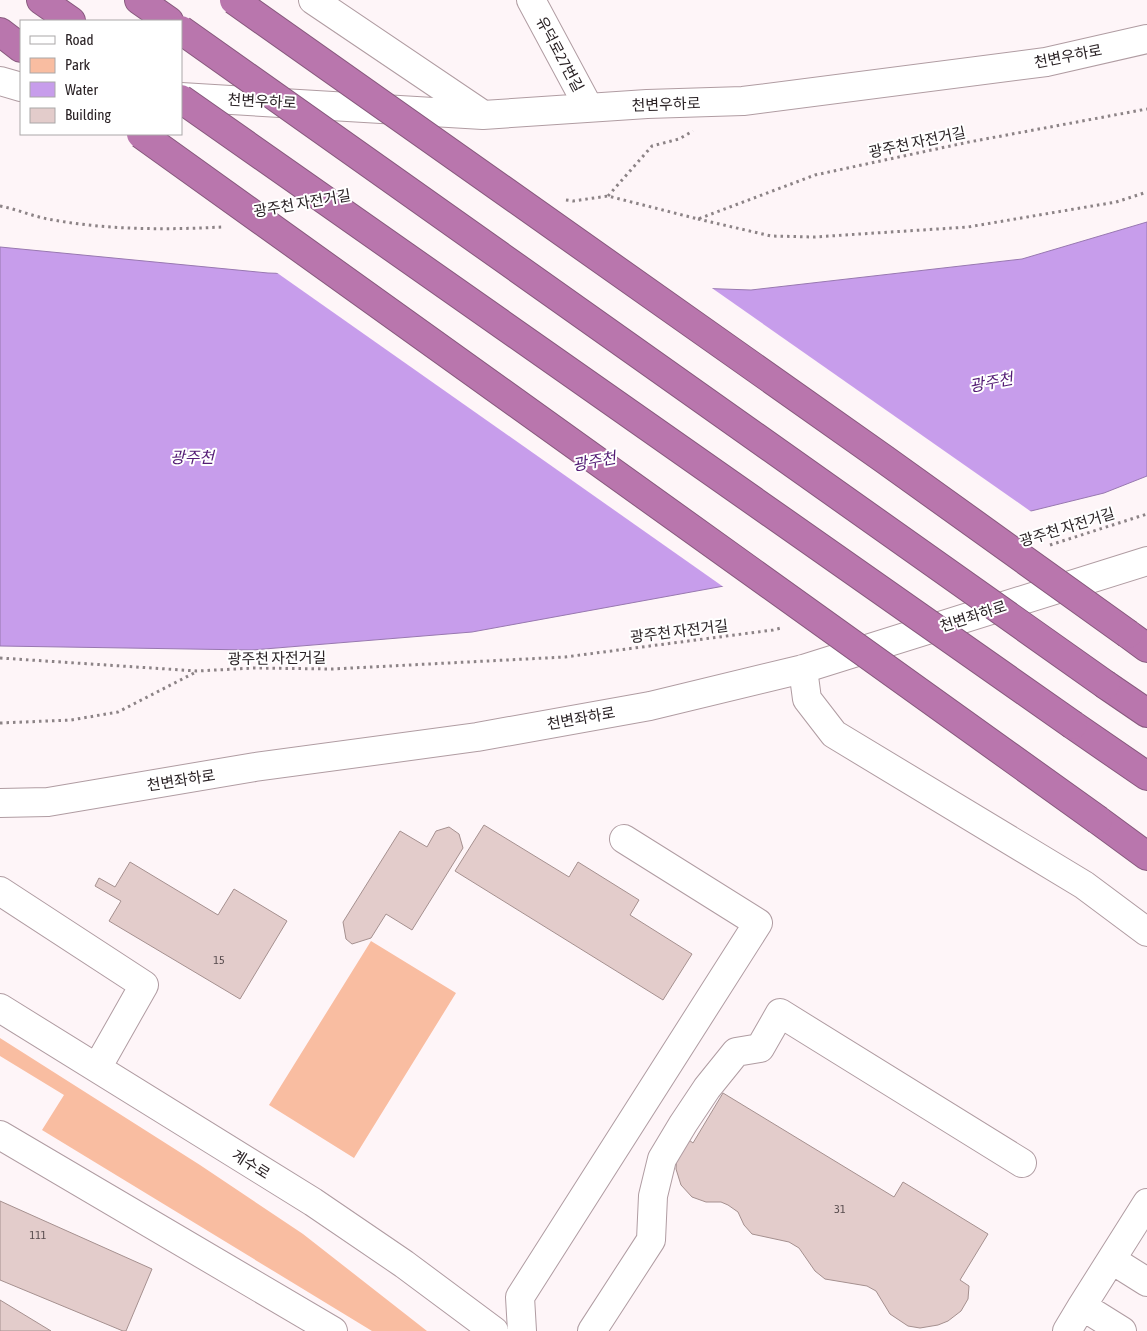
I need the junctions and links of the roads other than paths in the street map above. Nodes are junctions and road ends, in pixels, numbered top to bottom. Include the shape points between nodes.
1 (41, 0) edge
2 (234, 0) edge
3 (312, 0) edge
4 (531, 0) edge
5 (141, 1) edge
6 (70, 20) edge
7 (168, 20) edge
8 (182, 31) edge
9 (0, 32) edge
10 (1147, 39) edge
11 (20, 47) edge
12 (0, 81) edge
13 (20, 87) edge
14 (182, 98) edge
15 (182, 99) edge
16 (589, 108) junction
17 (483, 114) junction
18 (143, 135) edge
19 (1147, 560) edge
20 (1137, 641) edge
21 (803, 669) junction
22 (1147, 713) edge
23 (1147, 776) edge
24 (0, 803) edge
25 (624, 839) dead end
26 (1147, 856) edge
27 (0, 891) edge
28 (1147, 932) edge
29 (0, 1008) edge
30 (97, 1068) junction
31 (0, 1135) edge
32 (1022, 1163) dead end
33 (1147, 1202) edge
34 (1112, 1260) junction
35 (1147, 1282) edge
36 (1082, 1306) junction
37 (333, 1331) edge
38 (494, 1331) edge
39 (522, 1331) edge
40 (592, 1331) edge
41 (1067, 1331) edge
42 (1122, 1331) edge

1 - 6 highway
2 - 20 highway, bridge
3 - 17 street
4 - 16 street, 유덕로27번길
5 - 7 highway
8 - 22 highway, bridge
9 - 11 highway
10 - 16 street, 천변우하로 via 1046,62 743,101
12 - 13 street
14 - 17 street, 천변우하로
15 - 23 highway, bridge
16 - 17 street, 천변우하로
18 - 26 highway, bridge
19 - 21 street, 천변좌하로
21 - 24 street, 천변좌하로 via 650,706 477,737 48,802
21 - 28 street via 807,699 834,734 1084,885
25 - 39 street via 758,923 520,1297
27 - 30 street via 144,984
29 - 30 street, 계수로
30 - 38 street, 계수로 via 313,1202
31 - 37 street
32 - 40 street via 780,1013 760,1048 736,1052 678,1131 662,1159 653,1196 651,1240
33 - 34 street
34 - 35 street
34 - 36 street
36 - 41 street
36 - 42 street

